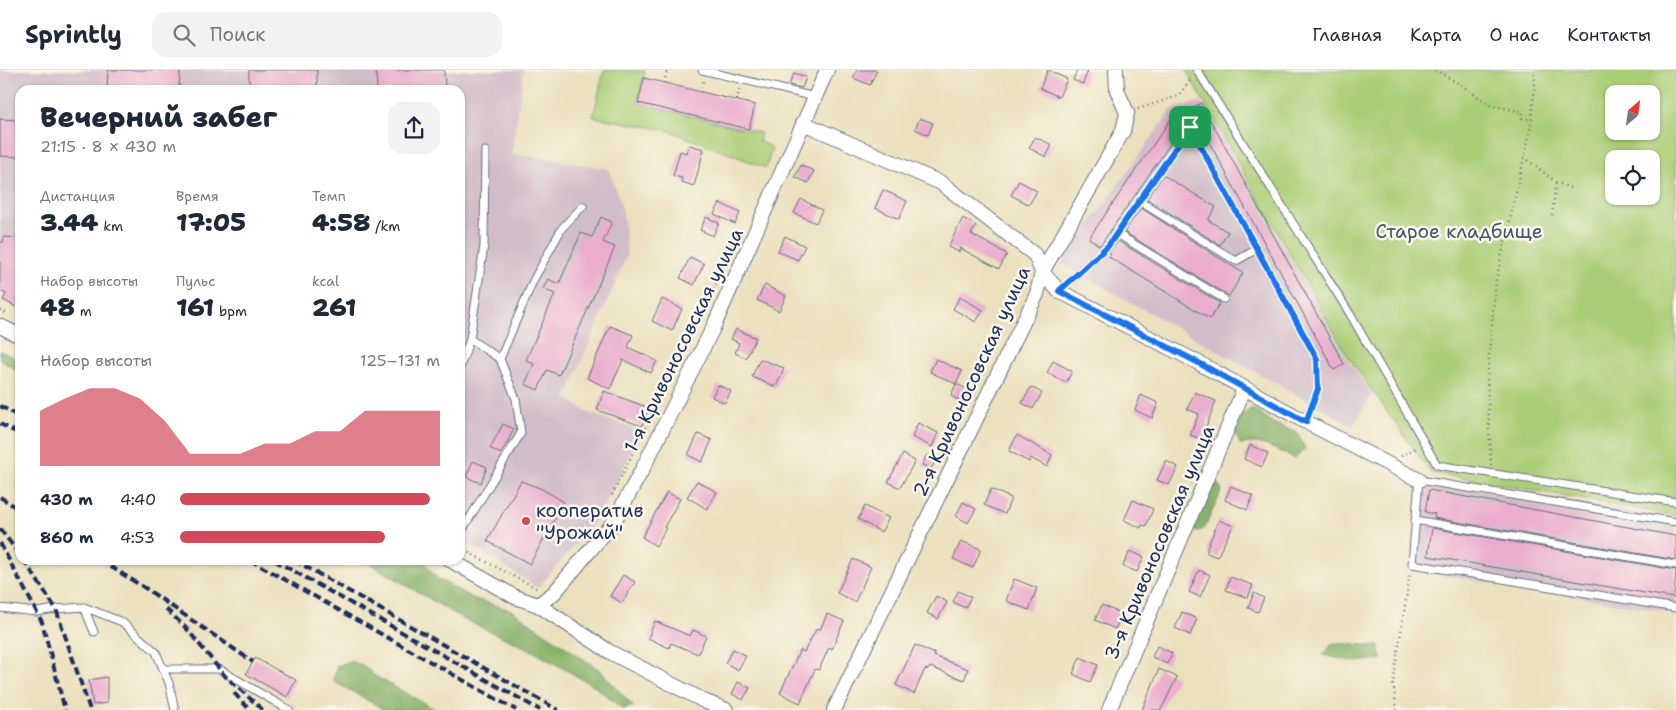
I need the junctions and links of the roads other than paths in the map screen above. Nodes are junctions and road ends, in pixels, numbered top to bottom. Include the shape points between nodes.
1 (702, 70) edge
2 (826, 70) edge
3 (1116, 70) edge
4 (1198, 71) edge
5 (815, 97) junction
6 (803, 123) junction
7 (486, 151) dead end
8 (1139, 201) junction
9 (583, 206) dead end
10 (1116, 233) junction
11 (1257, 249) junction
12 (1042, 272) junction
13 (1059, 291) junction
14 (1224, 299) dead end
15 (0, 326) edge
16 (15, 334) edge
17 (470, 339) junction
18 (465, 352) edge
19 (500, 359) junction
20 (1244, 389) junction
21 (1306, 422) junction
22 (1419, 480) junction
23 (1676, 502) edge
24 (1416, 520) junction
25 (1676, 522) edge
26 (465, 526) edge
27 (459, 565) edge
28 (1676, 565) edge
29 (538, 605) junction
30 (0, 608) edge
31 (84, 608) junction
32 (1676, 608) edge
33 (94, 632) dead end
34 (163, 669) junction
35 (175, 710) edge
36 (289, 710) edge
37 (726, 710) edge
38 (834, 710) edge
39 (1109, 710) edge

1 - 5 lane
2 - 5 street, 1-я Кривоносовская улица
3 - 12 street, 2-я Кривоносовская улица via 1117,90 1127,113 1123,131
4 - 23 lane via 1350,314 1437,466
5 - 6 street, 1-я Кривоносовская улица
6 - 12 street via 941,183 1035,255
6 - 29 street, 1-я Кривоносовская улица via 713,328 613,523 554,593
7 - 17 lane via 484,246
8 - 10 lane
8 - 11 lane via 1236,261
8 - 11 lane via 1190,127
9 - 19 lane via 562,228 533,281
10 - 13 lane via 1108,246
10 - 14 lane
11 - 21 lane via 1317,359 1318,389
12 - 13 street
12 - 38 street, 2-я Кривоносовская улица via 1037,294
13 - 20 street
15 - 16 street
17 - 18 lane
17 - 19 lane
19 - 26 lane via 516,399 521,434
20 - 21 street
20 - 39 street, 3-я Кривоносовская улица
21 - 22 street
22 - 24 lane
22 - 25 lane
24 - 28 lane
24 - 32 lane via 1412,564
27 - 29 street via 515,597
29 - 37 street via 610,652
30 - 31 lane via 37,612
31 - 33 lane
31 - 34 lane via 122,622 156,652
34 - 35 lane
34 - 36 lane via 219,669

